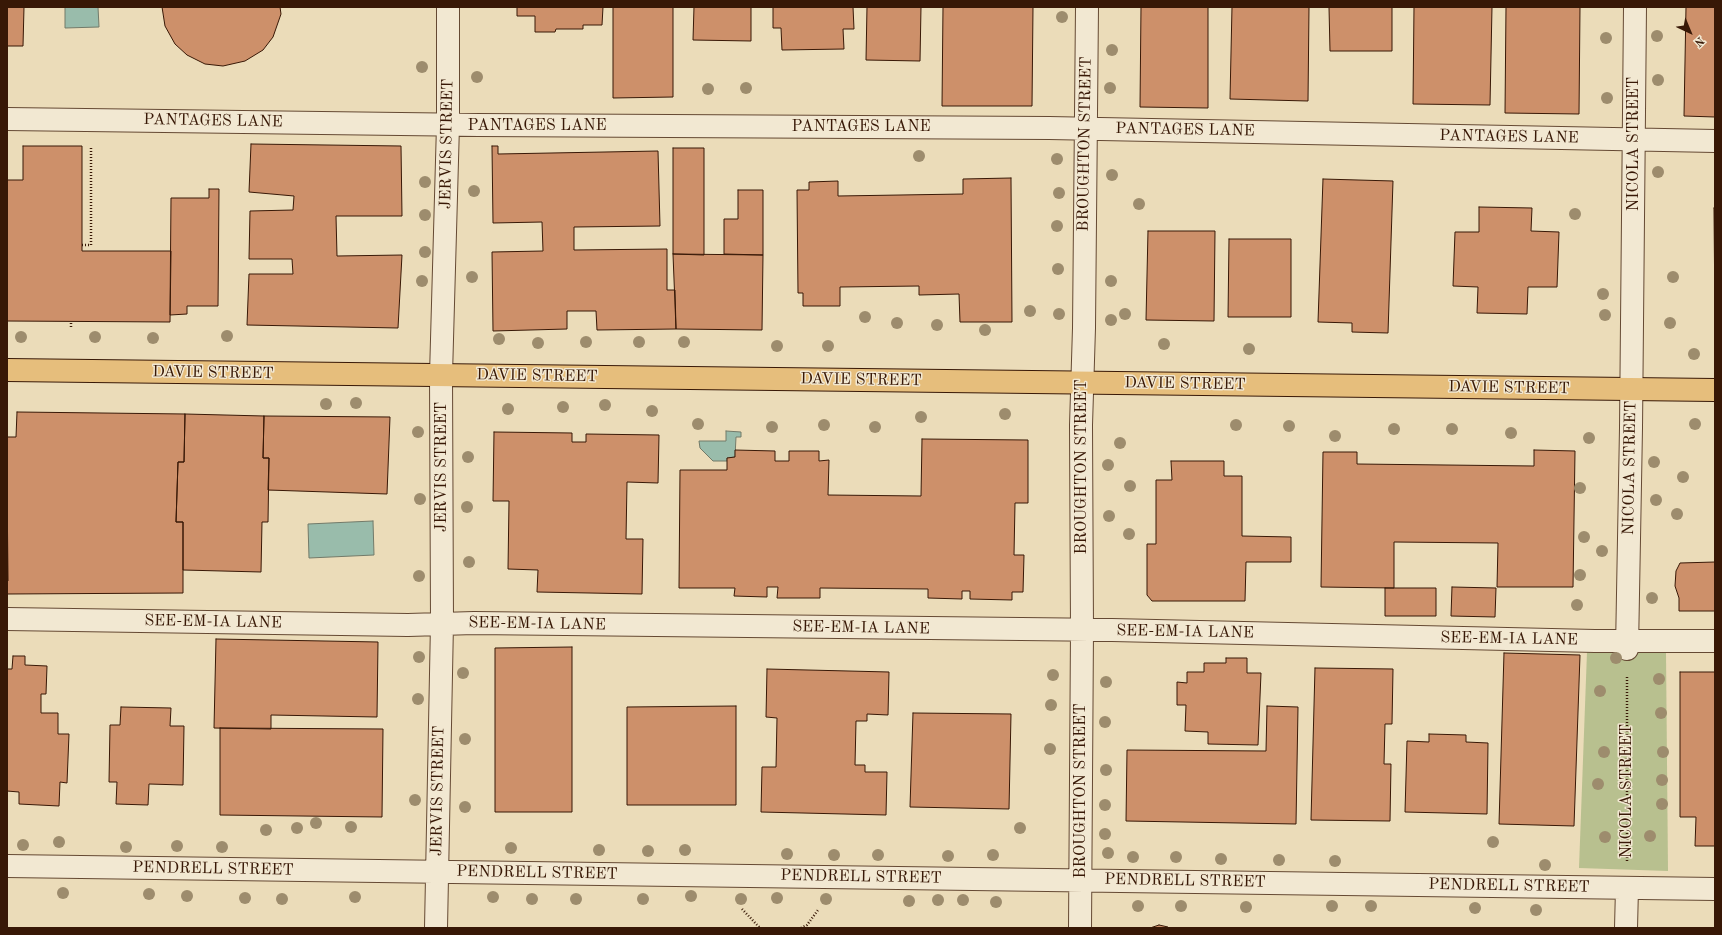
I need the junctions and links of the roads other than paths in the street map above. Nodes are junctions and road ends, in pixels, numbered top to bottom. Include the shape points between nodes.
1 (448, 7) edge
2 (1086, 7) edge
3 (1635, 7) edge
4 (7, 119) edge
5 (448, 125) junction
6 (1086, 129) junction
7 (1634, 140) junction
8 (1715, 141) edge
9 (7, 370) edge
10 (441, 375) junction
11 (1082, 382) junction
12 (1632, 389) junction
13 (1715, 390) edge
14 (7, 619) edge
15 (442, 624) junction
16 (1082, 630) junction
17 (1715, 641) edge
18 (1627, 645) junction
19 (7, 866) edge
20 (437, 872) junction
21 (1080, 880) junction
22 (1627, 888) junction
23 (1715, 889) edge
24 (436, 928) edge
25 (1080, 928) edge
26 (1626, 928) edge

1 - 5 street, JERVIS STREET
2 - 6 street, BROUGHTON STREET
3 - 7 street, NICOLA STREET
4 - 5 street, PANTAGES LANE
5 - 6 street, PANTAGES LANE
5 - 10 street, JERVIS STREET
6 - 7 street, PANTAGES LANE
6 - 11 street, BROUGHTON STREET
7 - 8 street, PANTAGES LANE
7 - 12 street, NICOLA STREET
9 - 10 main road, DAVIE STREET
10 - 11 main road, DAVIE STREET
10 - 15 street, JERVIS STREET
11 - 12 main road, DAVIE STREET
11 - 16 street, BROUGHTON STREET
12 - 13 main road, DAVIE STREET
12 - 18 street, NICOLA STREET
14 - 15 street, SEE-EM-IA LANE
15 - 16 street, SEE-EM-IA LANE
15 - 20 street, JERVIS STREET
16 - 18 street, SEE-EM-IA LANE via 1579,641
16 - 21 street, BROUGHTON STREET
17 - 18 street, SEE-EM-IA LANE
19 - 20 street, PENDRELL STREET
20 - 21 street, PENDRELL STREET
20 - 24 street, JERVIS STREET
21 - 22 street, PENDRELL STREET
21 - 25 street, BROUGHTON STREET
22 - 23 street, PENDRELL STREET
22 - 26 street

